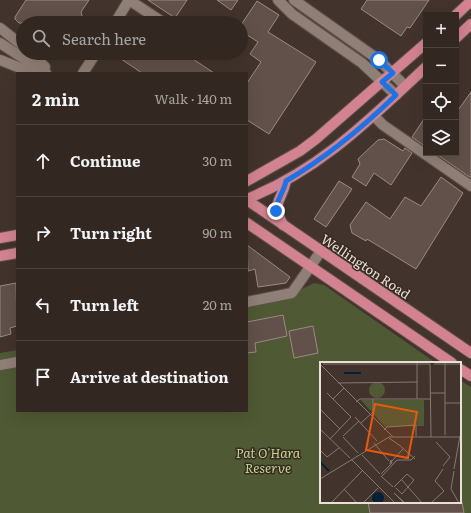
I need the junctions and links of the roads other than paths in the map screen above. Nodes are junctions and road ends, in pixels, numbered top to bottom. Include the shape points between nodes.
1 (129, 0) edge
2 (278, 0) edge
3 (294, 0) edge
4 (471, 1) edge
5 (459, 12) edge
6 (119, 16) edge
7 (153, 16) edge
8 (471, 24) edge
9 (0, 28) edge
10 (459, 35) edge
11 (16, 41) edge
12 (0, 43) edge
13 (423, 46) edge
14 (16, 53) edge
15 (0, 60) edge
16 (27, 60) edge
17 (38, 60) edge
18 (91, 60) edge
19 (423, 69) edge
20 (30, 72) edge
21 (45, 72) edge
22 (51, 72) edge
23 (84, 72) edge
24 (393, 73) junction
25 (382, 82) junction
26 (406, 86) junction
27 (396, 95) junction
28 (374, 116) junction
29 (268, 170) junction
30 (248, 171) edge
31 (248, 180) edge
32 (286, 181) junction
33 (471, 186) edge
34 (248, 200) edge
35 (248, 201) edge
36 (248, 224) edge
37 (283, 225) junction
38 (16, 235) edge
39 (0, 238) edge
40 (320, 251) junction
41 (16, 253) edge
42 (0, 256) edge
43 (310, 266) junction
44 (248, 302) edge
45 (471, 353) edge
46 (16, 362) edge
47 (451, 362) edge
48 (0, 365) edge
49 (461, 370) edge
50 (471, 376) edge

1 - 6 street
1 - 7 street
2 - 25 street via 292,14 362,63
3 - 24 street via 379,60
4 - 5 main road
8 - 10 main road
9 - 11 street
12 - 14 street
13 - 24 main road
15 - 20 street
16 - 21 street
17 - 22 street
18 - 23 street
19 - 26 main road
24 - 25 main road
24 - 26 street
25 - 27 street
25 - 29 main road via 316,139
26 - 27 main road
27 - 28 main road
28 - 32 main road via 316,164
28 - 33 street via 383,125
29 - 30 main road
29 - 31 main road
32 - 34 main road
32 - 37 main road via 276,203 276,211
35 - 37 main road, Wellington Road
36 - 43 main road
37 - 40 main road, Wellington Road
38 - 39 main road
40 - 43 street
40 - 45 main road, Wellington Road
41 - 42 main road
43 - 44 street via 292,293
43 - 47 main road
46 - 48 street
49 - 50 main road

